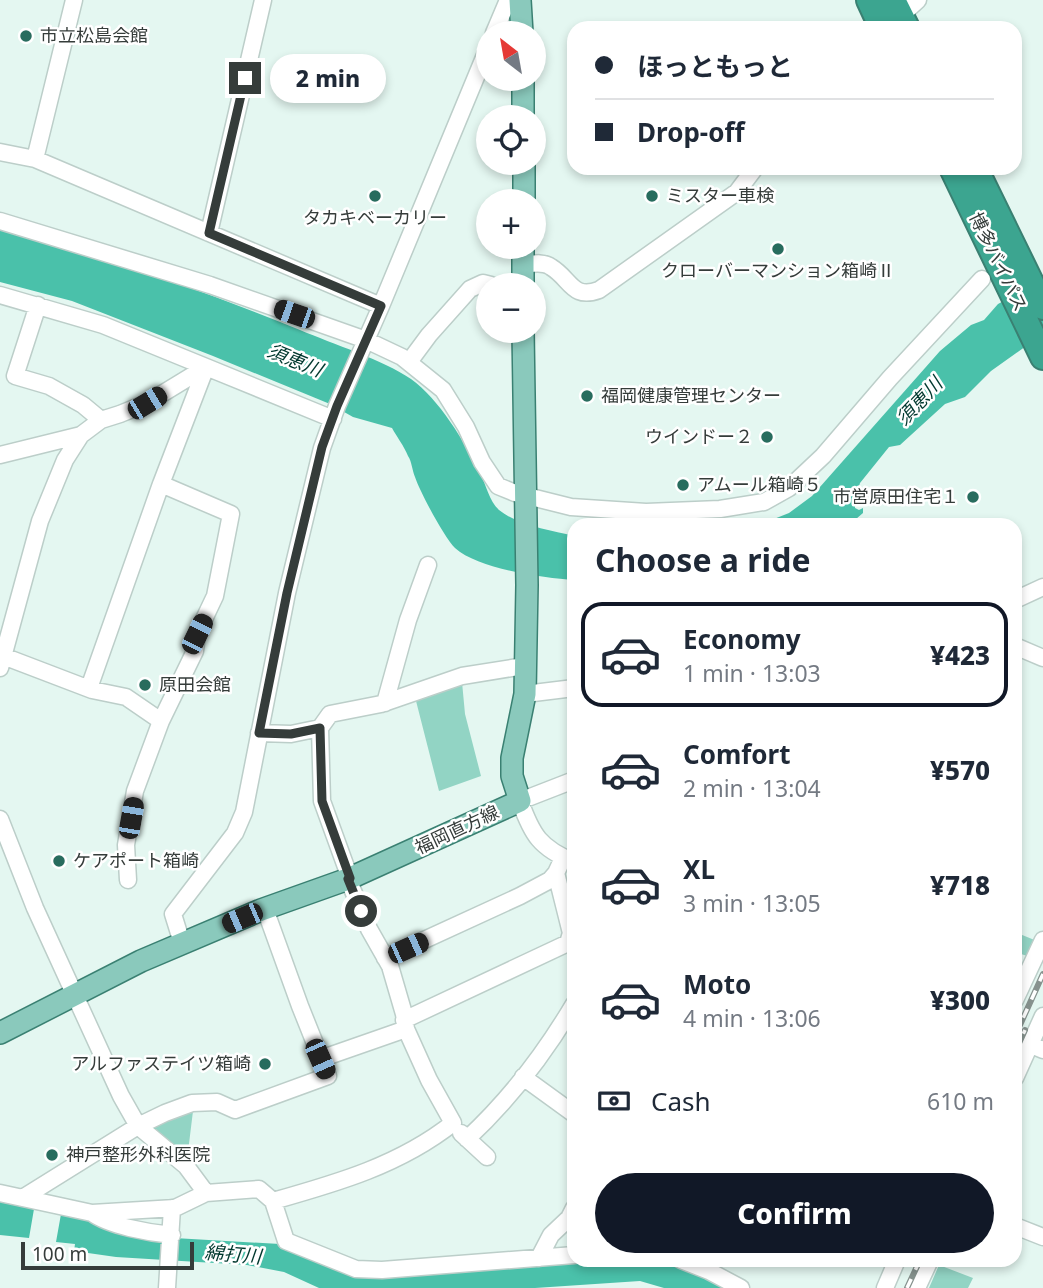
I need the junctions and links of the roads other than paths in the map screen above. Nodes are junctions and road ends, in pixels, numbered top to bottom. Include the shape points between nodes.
1 (74, 0) edge
2 (264, 0) edge
3 (508, 0) edge
4 (520, 0) edge
5 (869, 0) edge
6 (898, 17) edge
7 (500, 21) edge
8 (521, 21) edge
9 (476, 77) edge
10 (0, 152) edge
11 (35, 159) junction
12 (750, 175) edge
13 (954, 175) edge
14 (977, 175) edge
15 (0, 221) edge
16 (209, 233) junction
17 (523, 265) edge
18 (1004, 275) junction
19 (476, 286) edge
20 (0, 295) edge
21 (38, 305) junction
22 (381, 306) junction
23 (1043, 307) edge
24 (523, 343) edge
25 (363, 346) junction
26 (1042, 354) edge
27 (409, 362) junction
28 (206, 367) junction
29 (335, 413) junction
30 (101, 419) junction
31 (81, 435) junction
32 (0, 455) edge
33 (160, 484) junction
34 (525, 500) junction
35 (428, 565) dead end
36 (1043, 587) edge
37 (1022, 597) edge
38 (1022, 649) edge
39 (1043, 658) edge
40 (2, 662) edge
41 (524, 666) junction
42 (89, 688) junction
43 (567, 689) edge
44 (525, 694) junction
45 (385, 703) junction
46 (162, 721) junction
47 (320, 728) junction
48 (259, 733) junction
49 (567, 783) edge
50 (520, 801) junction
51 (0, 820) edge
52 (564, 864) edge
53 (349, 879) junction
54 (128, 880) dead end
55 (567, 894) edge
56 (265, 909) junction
57 (1043, 940) edge
58 (182, 943) junction
59 (567, 944) edge
60 (385, 958) junction
61 (1022, 985) edge
62 (73, 996) junction
63 (1043, 1016) edge
64 (405, 1025) junction
65 (567, 1030) edge
66 (0, 1033) edge
67 (1037, 1047) edge
68 (320, 1059) junction
69 (1022, 1068) edge
70 (523, 1077) junction
71 (567, 1109) edge
72 (453, 1123) junction
73 (138, 1126) junction
74 (467, 1139) junction
75 (487, 1157) dead end
76 (0, 1193) edge
77 (206, 1193) junction
78 (23, 1197) junction
79 (273, 1201) junction
80 (172, 1209) junction
81 (92, 1213) junction
82 (567, 1220) edge
83 (1022, 1229) edge
84 (172, 1234) junction
85 (1043, 1237) edge
86 (567, 1256) edge
87 (539, 1258) junction
88 (699, 1267) edge
89 (894, 1267) edge
90 (927, 1267) edge
91 (168, 1284) edge
92 (741, 1288) edge
93 (885, 1288) edge
94 (917, 1288) edge

1 - 11 street
2 - 16 street
3 - 7 street
4 - 8 main road
5 - 6 highway
9 - 22 street
10 - 11 street
11 - 16 street
12 - 17 street via 737,192 599,290 578,292 544,263
13 - 18 highway, 博多バイパス
14 - 18 highway, 博多バイパス
15 - 25 street via 210,285
16 - 22 street
18 - 23 highway, 博多バイパス
18 - 26 highway, 博多バイパス
18 - 34 street via 890,378 823,456 789,488 764,502 646,512
19 - 27 street
20 - 21 street
21 - 28 street
21 - 30 street via 15,376 50,386
22 - 25 street
24 - 34 main road, 福岡直方線
25 - 27 street
25 - 29 street
27 - 34 street via 443,390 498,486
28 - 29 street
28 - 30 street via 147,403
28 - 33 street
29 - 48 street via 322,447 290,580
30 - 31 street
31 - 32 street
31 - 40 street via 65,460 40,521
33 - 42 street
33 - 46 street via 231,514 215,596
34 - 41 main road, 福岡直方線
35 - 45 street
36 - 37 street
38 - 39 street
40 - 42 street
41 - 44 main road, 福岡直方線
41 - 45 street via 462,676
42 - 46 street via 126,697
43 - 44 street
44 - 50 main road, 福岡直方線 via 512,758
45 - 47 street via 330,714
46 - 54 street via 135,791 126,845
47 - 48 street via 291,734
47 - 53 street via 322,801
48 - 58 street via 244,812 235,833 173,914
49 - 50 street
50 - 52 street via 530,828
50 - 53 main road, 福岡直方線
51 - 62 street
52 - 55 street
52 - 60 street via 550,880 520,896
53 - 56 main road, 福岡直方線
53 - 60 street
56 - 58 main road, 福岡直方線
56 - 68 street
57 - 61 street
58 - 62 main road, 福岡直方線
59 - 64 street
60 - 64 street
62 - 66 main road, 福岡直方線
62 - 73 street
63 - 67 street
64 - 68 street
64 - 72 street
65 - 70 street
67 - 69 street
68 - 73 street via 328,1076 235,1110 217,1101 192,1103
70 - 71 street
70 - 74 street
72 - 74 street
72 - 79 street via 389,1164
73 - 77 street via 186,1166
73 - 78 street
74 - 75 street
76 - 78 street
77 - 79 street via 259,1189
77 - 80 street
78 - 81 street
79 - 87 street via 286,1241 356,1269
80 - 81 street
80 - 84 street
81 - 84 street via 100,1220
82 - 87 street via 551,1235
83 - 85 street
84 - 91 street
86 - 87 street
88 - 92 street
89 - 93 street
90 - 94 street

